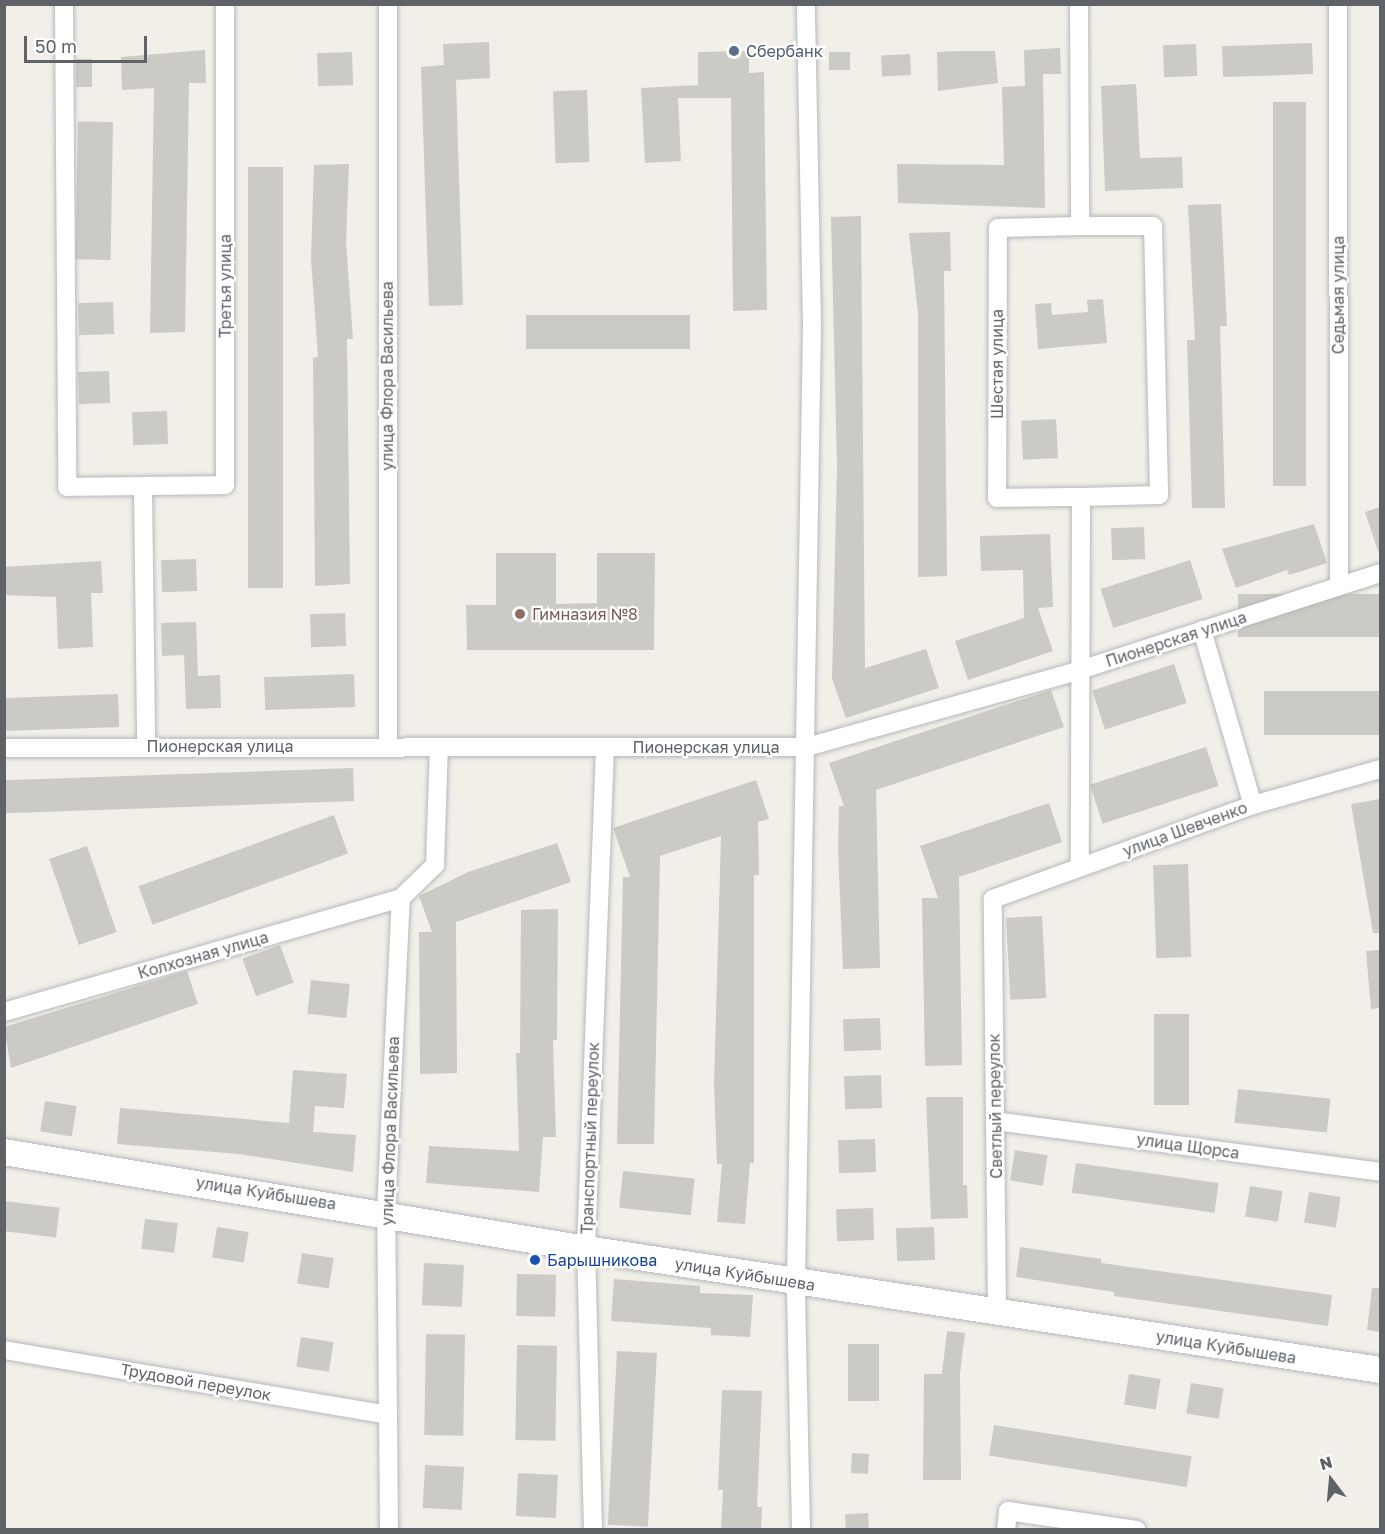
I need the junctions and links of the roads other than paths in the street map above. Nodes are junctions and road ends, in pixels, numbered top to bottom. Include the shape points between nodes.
1 (64, 4) edge
2 (225, 4) edge
3 (388, 4) edge
4 (806, 4) edge
5 (1078, 4) edge
6 (1338, 4) edge
7 (1080, 226) junction
8 (143, 487) junction
9 (1081, 497) junction
10 (1380, 573) edge
11 (1339, 585) junction
12 (1202, 630) junction
13 (1077, 671) junction
14 (146, 746) junction
15 (388, 747) junction
16 (440, 747) junction
17 (605, 747) junction
18 (807, 747) junction
19 (4, 748) edge
20 (1380, 769) edge
21 (1253, 805) junction
22 (1080, 867) junction
23 (400, 898) junction
24 (993, 899) joint
25 (4, 1012) edge
26 (995, 1120) junction
27 (4, 1152) edge
28 (1380, 1172) edge
29 (386, 1212) junction
30 (586, 1249) junction
31 (796, 1282) junction
32 (997, 1312) junction
33 (4, 1350) edge
34 (1380, 1370) edge
35 (387, 1415) junction
36 (389, 1530) edge
37 (592, 1530) edge
38 (801, 1530) edge
39 (1006, 1530) edge
40 (1137, 1530) edge

1 - 8 street, Третья улица via 67,487
2 - 8 street, Третья улица via 225,485
3 - 15 street, улица Флора Васильева
4 - 18 street via 812,325
5 - 7 street
6 - 11 street, Седьмая улица
7 - 9 street, Шестая улица via 1153,226 1159,495
7 - 9 street, Шестая улица via 998,228 997,498
8 - 14 street
9 - 13 street
10 - 11 street, Пионерская улица
11 - 12 street, Пионерская улица
12 - 13 street, Пионерская улица
12 - 21 street
13 - 18 street, Пионерская улица
13 - 22 street
14 - 15 street, Пионерская улица
14 - 19 street, Пионерская улица
15 - 16 street, Пионерская улица
16 - 17 street, Пионерская улица
16 - 23 street via 435,865
17 - 18 street, Пионерская улица
17 - 30 street, Транспортный переулок
18 - 31 street
20 - 21 street, улица Шевченко
21 - 22 street, улица Шевченко
22 - 24 street, улица Шевченко
23 - 25 street, Колхозная улица
23 - 29 street, улица Флора Васильева
24 - 26 street, Светлый переулок
26 - 28 street, улица Щорса
26 - 32 street, Светлый переулок
27 - 29 street, улица Куйбышева
29 - 30 street, улица Куйбышева
29 - 35 street, улица Флора Васильева
30 - 31 street, улица Куйбышева
30 - 37 street, Транспортный переулок
31 - 32 street, улица Куйбышева
31 - 38 street
32 - 34 street, улица Куйбышева
33 - 35 street, Трудовой переулок
35 - 36 street, улица Флора Васильева
39 - 40 street via 1008,1511

